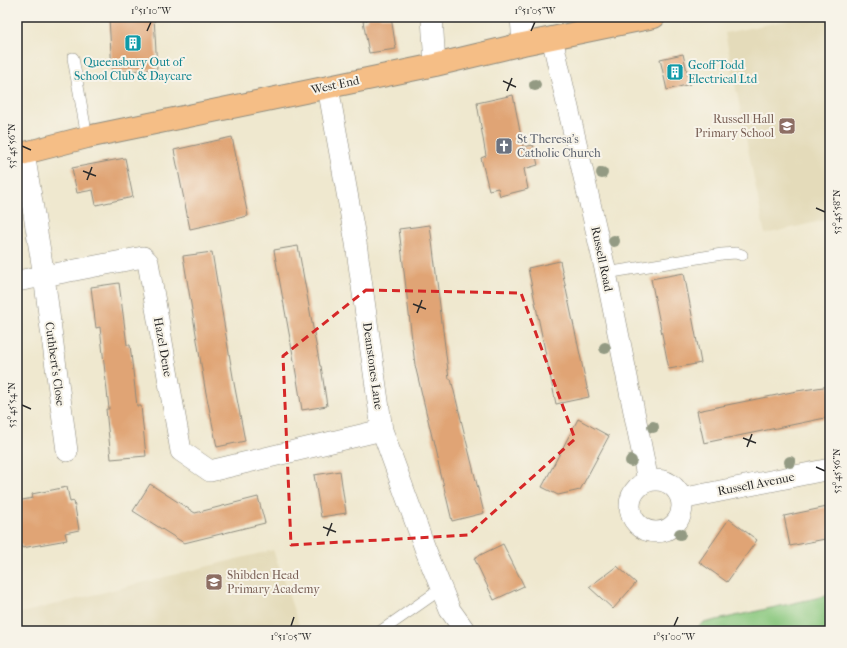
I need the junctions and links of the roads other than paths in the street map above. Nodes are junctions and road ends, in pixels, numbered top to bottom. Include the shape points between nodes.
1 (432, 17) edge
2 (521, 17) edge
3 (654, 17) edge
4 (552, 38) junction
5 (523, 44) junction
6 (73, 58) dead end
7 (435, 65) junction
8 (328, 87) junction
9 (87, 137) junction
10 (20, 154) edge
11 (742, 255) dead end
12 (606, 273) junction
13 (44, 276) junction
14 (17, 281) edge
15 (382, 430) junction
16 (67, 451) dead end
17 (830, 469) edge
18 (648, 481) junction
19 (681, 499) junction
20 (441, 589) junction
21 (381, 631) edge
22 (465, 631) edge

1 - 7 street
2 - 5 street
3 - 4 main road, West End
4 - 5 main road, West End
4 - 12 street, Russell Road
5 - 7 main road, West End
6 - 9 lane
7 - 8 main road, West End
8 - 9 main road, West End
8 - 15 street, Deanstones Lane via 356,243
9 - 10 main road, West End
10 - 13 street
11 - 12 lane via 722,254
12 - 18 street, Russell Road
13 - 14 street
13 - 15 street, Hazel Dene via 142,257 148,262 181,451 210,471
13 - 16 street, Cuthbert's Close
15 - 20 street, Deanstones Lane
17 - 19 street, Russell Avenue
18 - 19 street via 663,481 671,485
18 - 19 street via 634,491 629,507 631,516 646,530 660,532 674,525 682,508
20 - 21 lane
20 - 22 street, Deanstones Lane via 450,610

